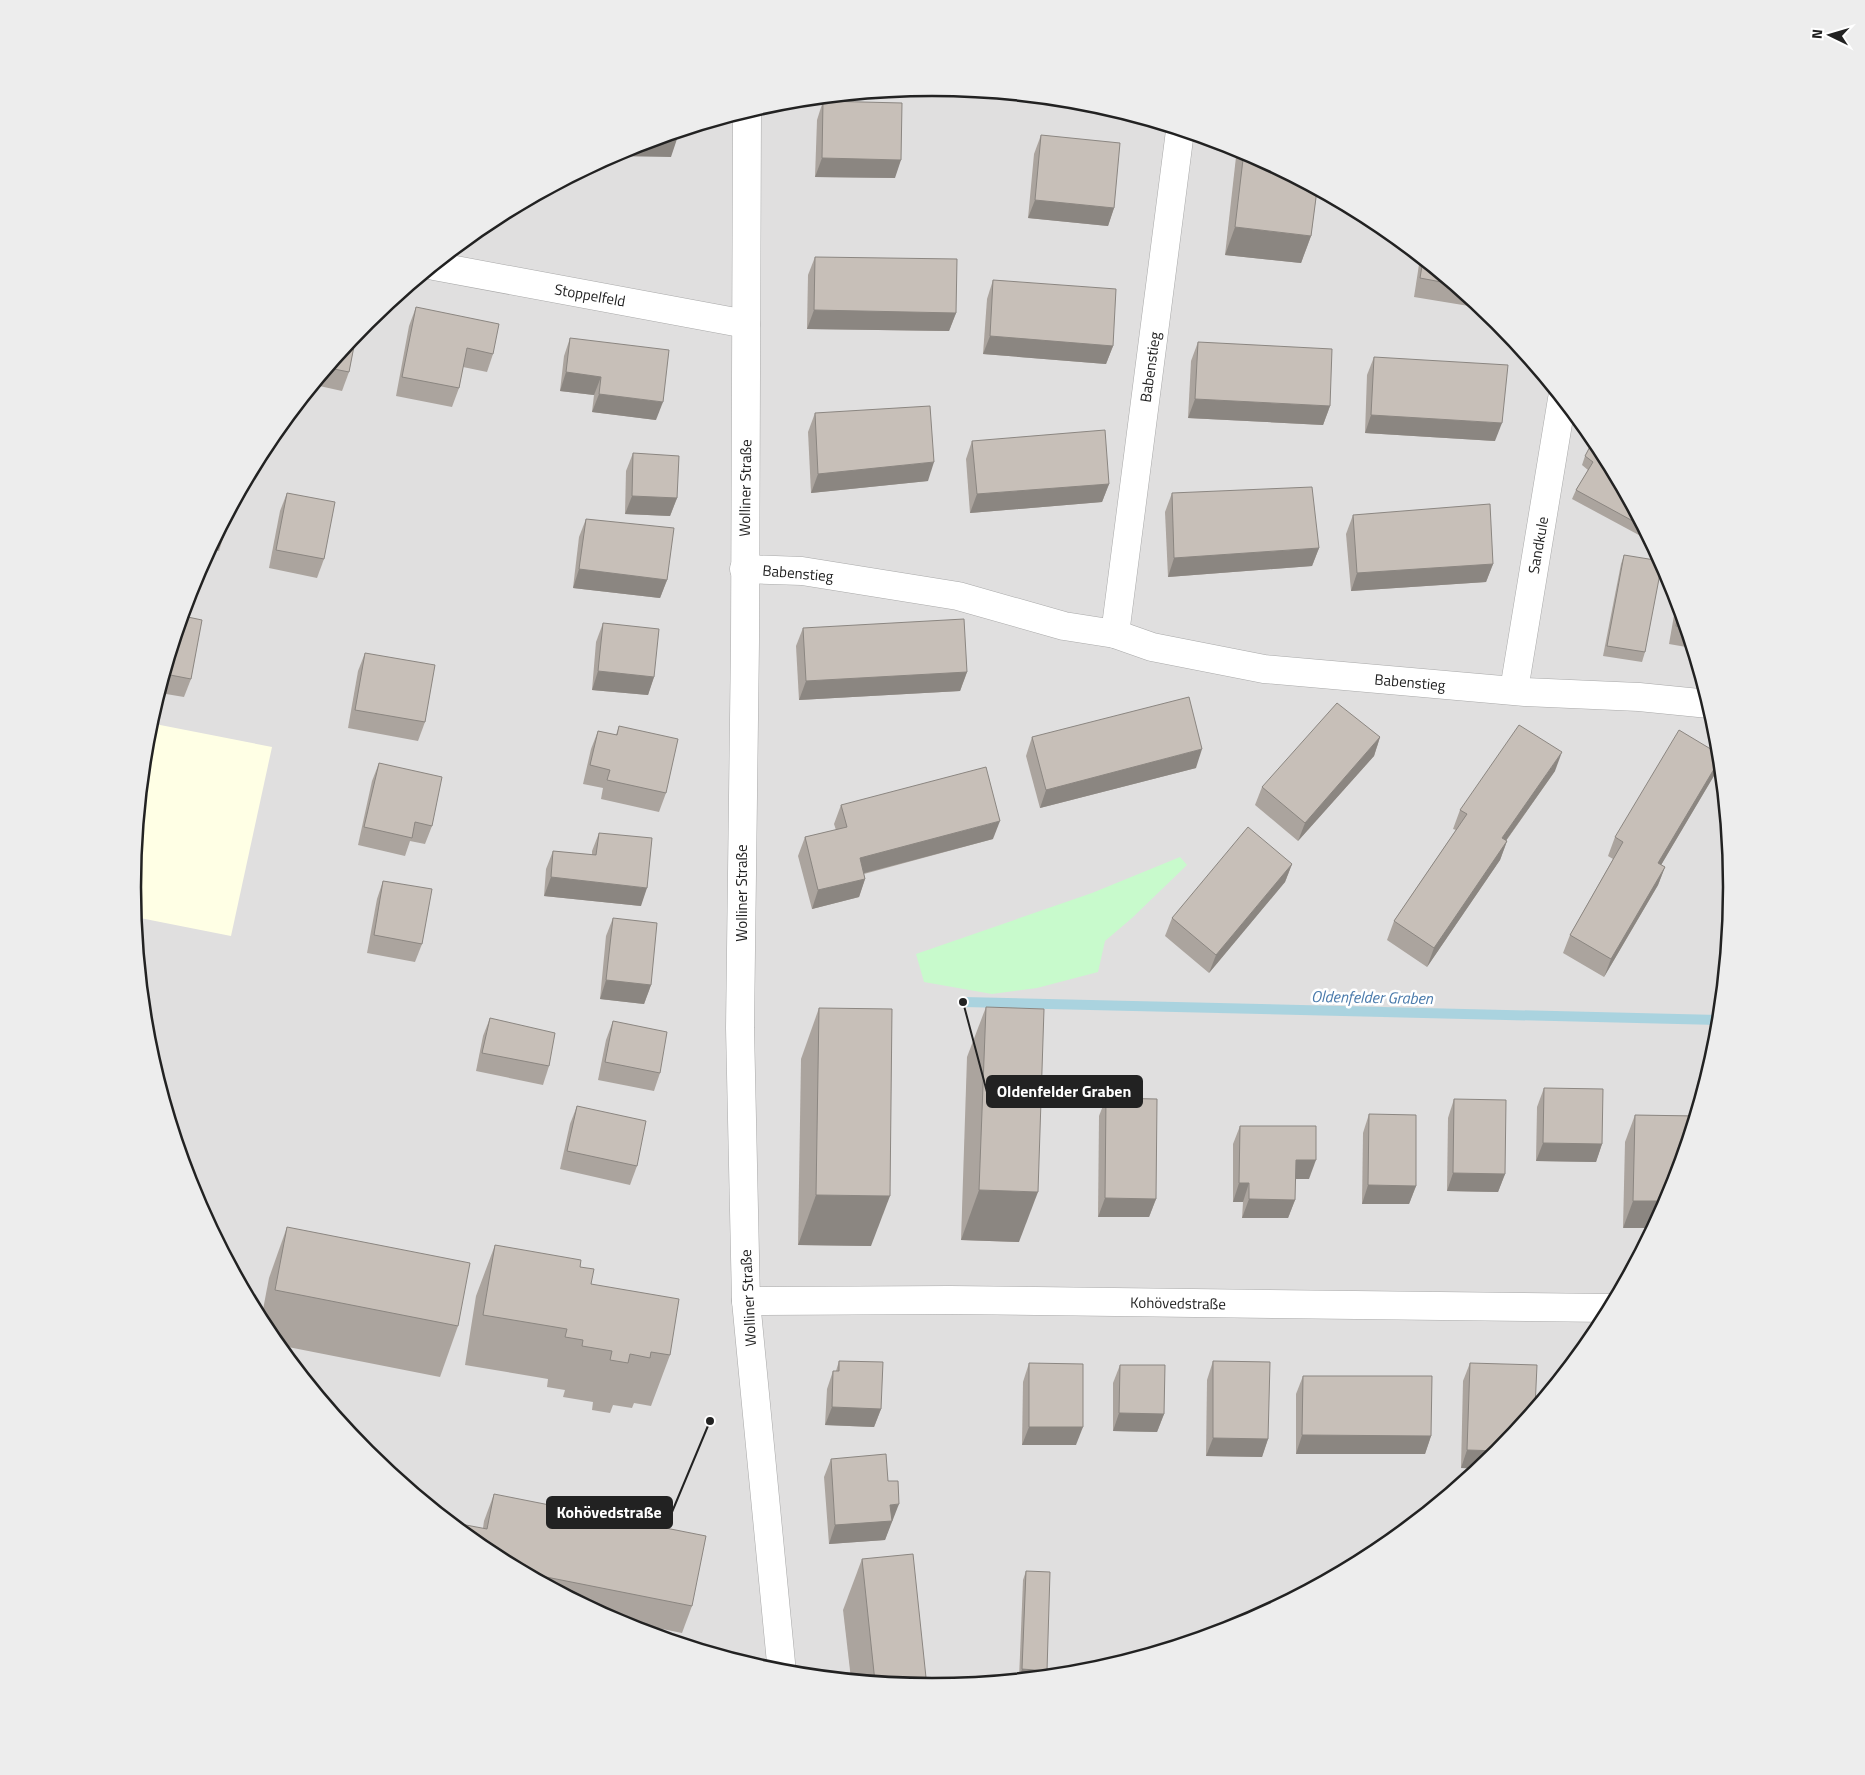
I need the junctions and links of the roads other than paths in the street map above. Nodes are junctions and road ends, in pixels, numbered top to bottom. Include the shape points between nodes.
1 (747, 118) edge
2 (1179, 136) edge
3 (442, 267) edge
4 (746, 324) junction
5 (1561, 407) edge
6 (744, 569) junction
7 (1115, 634) junction
8 (1514, 690) junction
9 (1702, 703) edge
10 (746, 1301) junction
11 (1602, 1308) edge
12 (781, 1664) edge

1 - 4 street, Wolliner Straße
2 - 7 street, Babenstieg
3 - 4 street, Stoppelfeld
4 - 6 street, Wolliner Straße
5 - 8 street, Sandkule
6 - 7 street, Babenstieg via 802,571 958,596 1064,626
6 - 10 street, Wolliner Straße via 740,1028
7 - 8 street, Babenstieg via 1152,647 1264,669
8 - 9 street, Babenstieg
10 - 11 street, Kohövedstraße via 950,1300
10 - 12 street, Wolliner Straße

